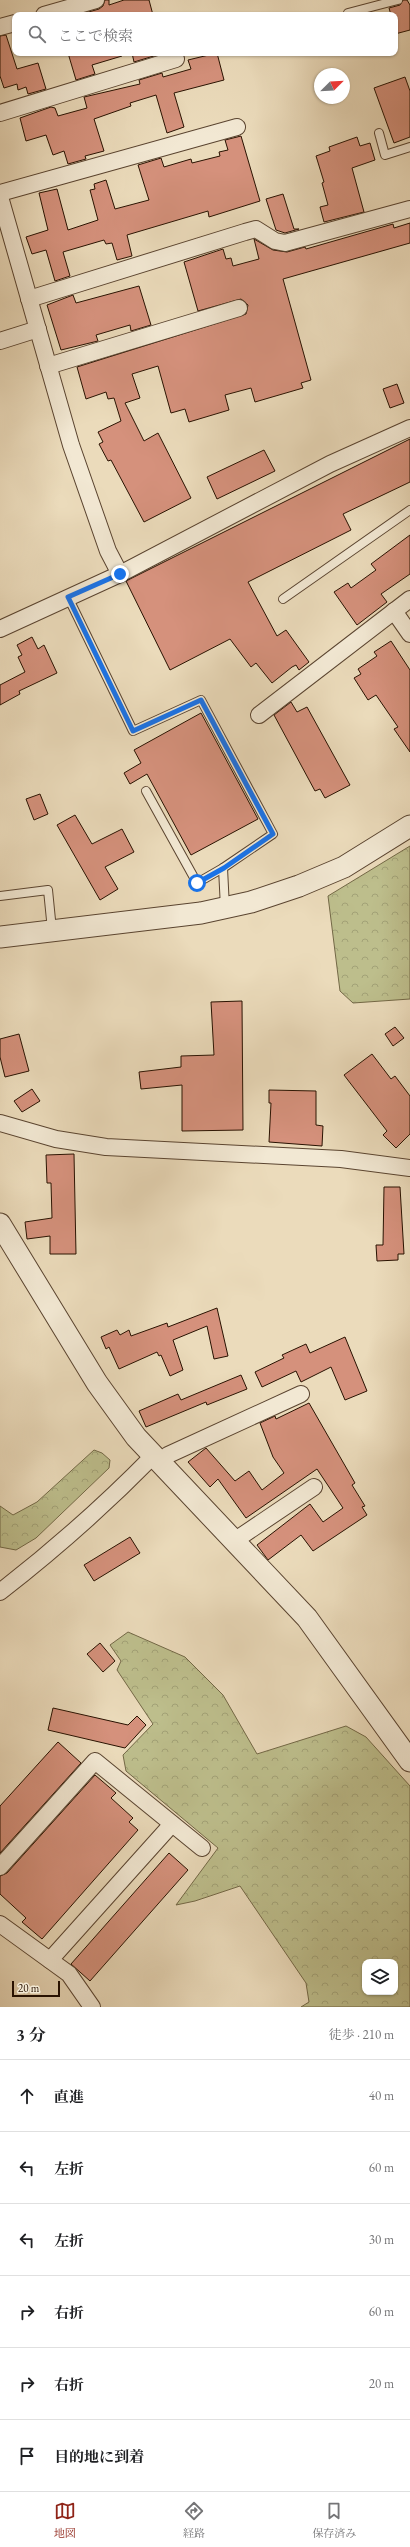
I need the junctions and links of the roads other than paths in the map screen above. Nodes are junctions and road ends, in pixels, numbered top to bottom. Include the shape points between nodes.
1 (96, 0) edge
2 (398, 0) edge
3 (54, 12) edge
4 (352, 12) edge
5 (12, 24) edge
6 (0, 27) edge
7 (176, 59) dead end
8 (0, 113) edge
9 (237, 127) dead end
10 (379, 133) dead end
11 (410, 147) edge
12 (0, 192) edge
13 (0, 197) edge
14 (410, 209) edge
15 (4, 229) edge
16 (29, 299) junction
17 (239, 308) dead end
18 (38, 329) junction
19 (0, 341) edge
20 (48, 366) junction
21 (410, 428) edge
22 (410, 510) edge
23 (120, 574) junction
24 (68, 597) junction
25 (283, 599) dead end
26 (410, 599) edge
27 (394, 612) junction
28 (0, 630) edge
29 (410, 634) edge
30 (259, 715) dead end
31 (146, 790) dead end
32 (410, 826) edge
33 (224, 868) junction
34 (0, 896) edge
35 (225, 908) junction
36 (52, 931) junction
37 (0, 937) edge
38 (0, 1123) edge
39 (410, 1168) edge
40 (0, 1224) edge
41 (302, 1394) dead end
42 (156, 1460) junction
43 (314, 1487) dead end
44 (234, 1541) junction
45 (0, 1592) edge
46 (410, 1761) edge
47 (172, 1824) junction
48 (202, 1848) dead end
49 (0, 1867) edge
50 (0, 1924) edge
51 (50, 1960) junction
52 (92, 2007) edge

1 - 3 street
2 - 4 lane
5 - 6 street
7 - 8 street
9 - 12 street
10 - 11 lane via 385,155
13 - 15 street
14 - 16 street via 285,243 275,241 256,230 245,232
15 - 16 street
16 - 18 street
17 - 20 street
18 - 19 street
18 - 20 street
20 - 23 street via 71,445 108,551
21 - 23 street via 330,464
22 - 25 lane
23 - 24 street
24 - 28 street
24 - 33 lane via 133,731 201,700 273,834
26 - 27 street
27 - 29 street
27 - 30 street
31 - 33 lane via 197,883
32 - 35 street via 344,867 299,886
33 - 35 lane
34 - 36 lane via 48,890
35 - 36 street
36 - 37 street
38 - 39 street via 56,1139 106,1147 342,1159
40 - 42 street via 97,1383
41 - 42 street
42 - 44 street
42 - 45 street via 49,1554
43 - 44 street
44 - 46 street via 307,1618
47 - 48 street
47 - 49 street via 95,1761
47 - 51 street
50 - 51 street
51 - 52 street via 69,1974

